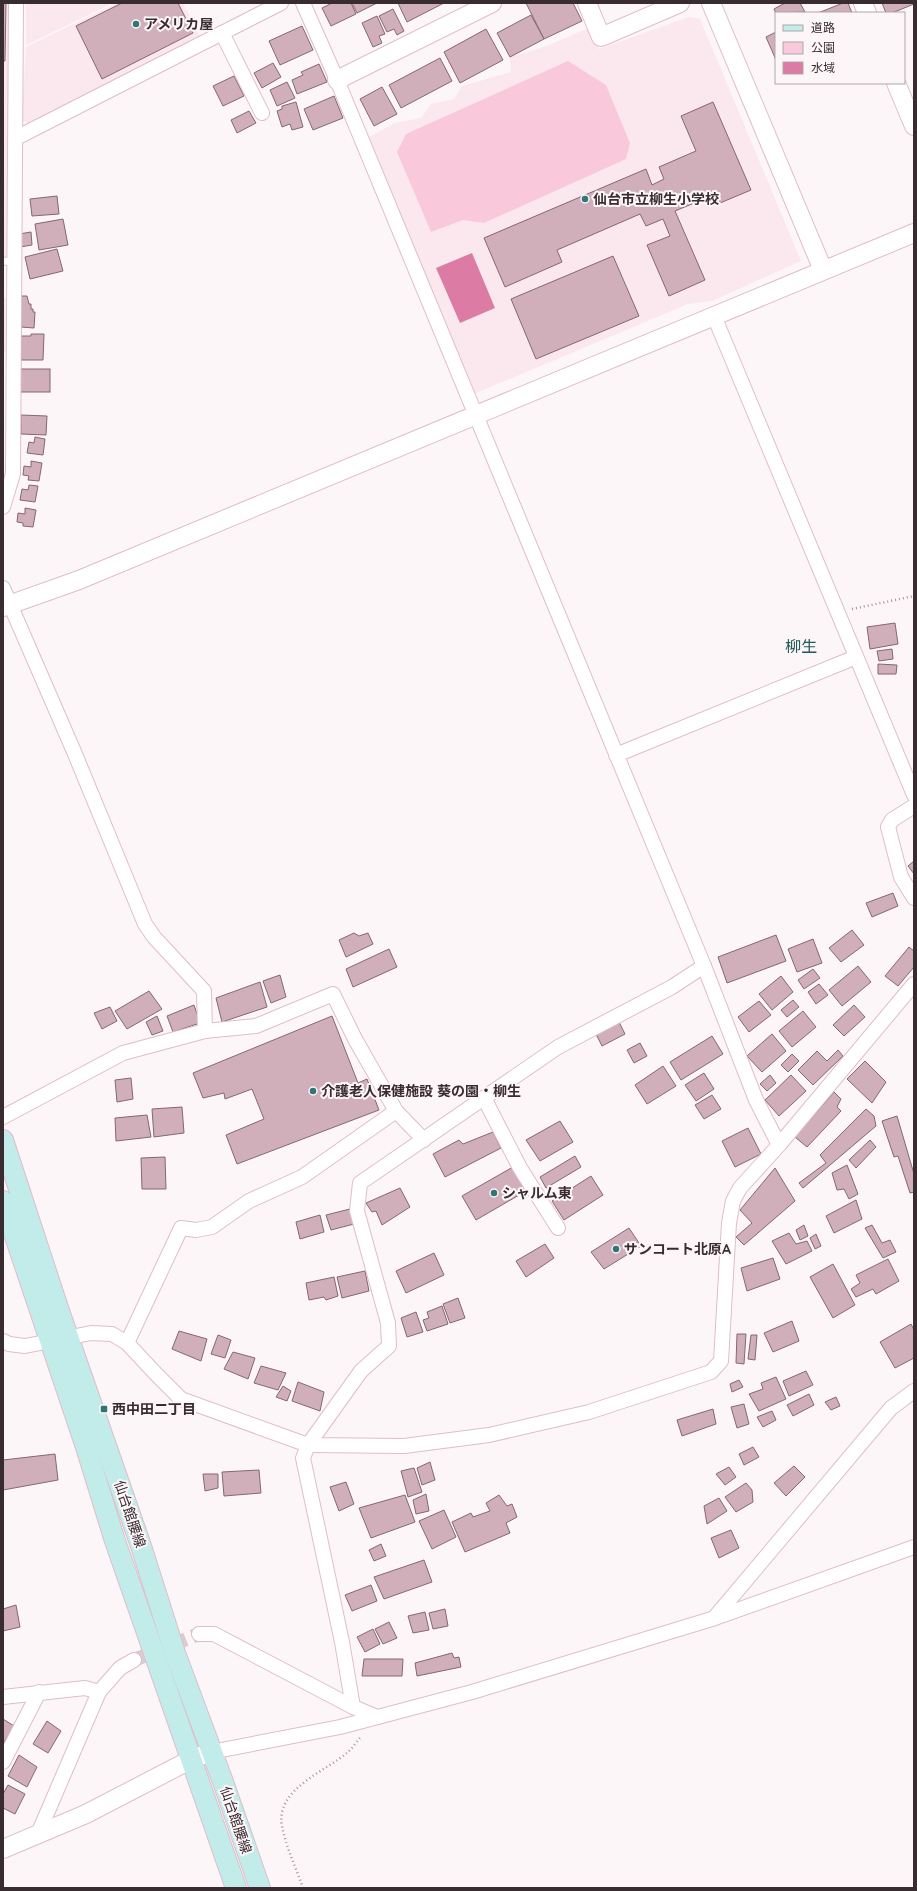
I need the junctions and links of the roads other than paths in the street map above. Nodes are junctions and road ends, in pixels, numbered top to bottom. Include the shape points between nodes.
1 (16, 3) edge
2 (281, 3) edge
3 (303, 3) edge
4 (492, 3) edge
5 (587, 3) edge
6 (680, 3) edge
7 (711, 3) edge
8 (222, 33) junction
9 (337, 80) junction
10 (896, 84) edge
11 (262, 113) dead end
12 (914, 126) edge
13 (16, 138) junction
14 (914, 233) edge
15 (9, 262) edge
16 (823, 270) junction
17 (714, 316) junction
18 (9, 364) edge
19 (475, 415) junction
20 (3, 506) edge
21 (3, 588) edge
22 (6, 607) edge
23 (856, 657) junction
24 (616, 755) junction
25 (914, 795) edge
26 (914, 806) edge
27 (914, 898) edge
28 (704, 966) junction
29 (914, 984) edge
30 (205, 1031) junction
31 (484, 1098) junction
32 (396, 1111) junction
33 (3, 1117) edge
34 (3, 1140) edge
35 (424, 1140) junction
36 (779, 1145) junction
37 (3, 1201) edge
38 (558, 1228) dead end
39 (60, 1340) junction
40 (3, 1341) edge
41 (127, 1343) junction
42 (914, 1391) edge
43 (308, 1445) junction
44 (914, 1547) edge
45 (715, 1618) junction
46 (199, 1634) tunnel mouth
47 (134, 1660) tunnel mouth
48 (39, 1692) junction
49 (99, 1692) junction
50 (3, 1697) edge
51 (353, 1707) junction
52 (377, 1718) junction
53 (211, 1752) junction
54 (192, 1759) junction
55 (3, 1762) edge
56 (38, 1834) junction
57 (3, 1849) edge
58 (236, 1888) edge
59 (260, 1888) edge

1 - 13 street
2 - 8 street
3 - 9 street
4 - 9 street
5 - 6 street via 601,37
7 - 16 street
8 - 11 street
8 - 13 street
9 - 19 street
10 - 12 street
13 - 15 street
14 - 16 street
15 - 18 street
16 - 17 street
17 - 19 street
17 - 23 street
18 - 20 street via 13,474
19 - 22 street via 86,577
19 - 24 street
21 - 22 street
22 - 30 street via 75,754 145,924 204,991
23 - 24 street
23 - 25 street
24 - 28 street
26 - 27 street via 892,820 888,827 901,876
28 - 31 street via 672,987 558,1047
28 - 36 street via 756,1100
29 - 36 street
30 - 32 street via 256,1026 333,994
30 - 33 street via 123,1053
31 - 35 street
31 - 38 street via 520,1168
32 - 35 street
32 - 41 street via 302,1177 249,1201 212,1227 196,1230 181,1228
34 - 39 main road, 仙台館腰線
35 - 43 street via 360,1183 357,1211 388,1323 389,1346 361,1371
36 - 43 street via 740,1188 733,1201 729,1223 721,1361 711,1372 589,1412 489,1435 404,1446
37 - 39 main road, 仙台館腰線
39 - 40 street via 26,1346
39 - 41 street via 91,1333 112,1334
39 - 53 main road, 仙台館腰線 via 141,1546 175,1653
39 - 54 main road, 仙台館腰線 via 117,1548
41 - 43 street via 181,1399
42 - 45 street via 891,1408
43 - 51 street via 303,1458 342,1642
44 - 45 street
45 - 52 street via 554,1668
46 - 51 street via 214,1634
47 - 49 street via 120,1668
48 - 49 street via 85,1688
48 - 50 street
48 - 55 street
49 - 56 street
51 - 52 street
52 - 53 street
53 - 54 street
53 - 59 main road, 仙台館腰線
54 - 56 street via 86,1814
54 - 58 main road, 仙台館腰線
56 - 57 street

